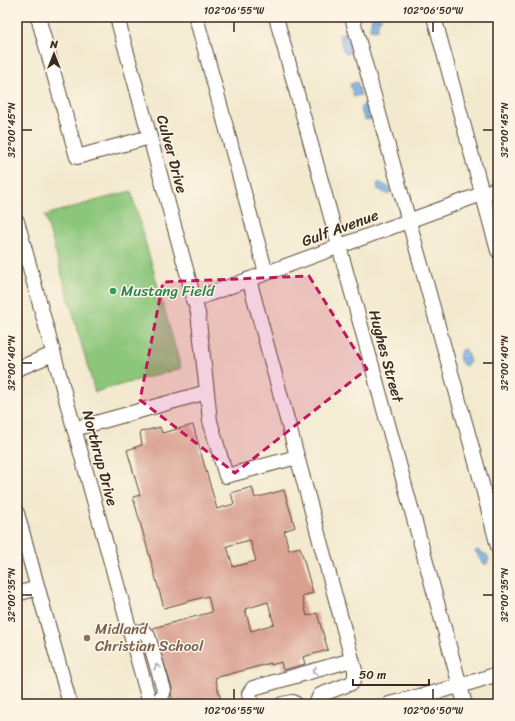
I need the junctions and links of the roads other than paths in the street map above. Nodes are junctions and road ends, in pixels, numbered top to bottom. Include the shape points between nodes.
1 (38, 17) edge
2 (117, 17) edge
3 (196, 17) edge
4 (276, 17) edge
5 (352, 17) edge
6 (434, 17) edge
7 (150, 137) junction
8 (498, 188) edge
9 (482, 194) junction
10 (409, 220) junction
11 (17, 221) edge
12 (339, 246) junction
13 (498, 251) edge
14 (266, 273) junction
15 (248, 280) junction
16 (193, 300) junction
17 (54, 354) junction
18 (17, 368) edge
19 (207, 392) junction
20 (74, 429) junction
21 (297, 457) junction
22 (17, 513) edge
23 (498, 547) edge
24 (37, 588) junction
25 (17, 594) edge
26 (130, 633) junction
27 (352, 660) junction
28 (498, 674) edge
29 (460, 686) junction
30 (70, 704) edge
31 (150, 704) edge
32 (159, 704) edge
33 (252, 704) edge
34 (282, 704) edge
35 (296, 704) edge
36 (316, 704) edge
37 (389, 704) edge
38 (464, 704) edge

1 - 7 street via 77,157
2 - 7 street, Culver Drive
3 - 14 street
4 - 12 street, Hughes Street
5 - 10 street
6 - 9 street
7 - 16 street, Culver Drive
8 - 9 street, Gulf Avenue
9 - 10 street, Gulf Avenue
9 - 13 street
10 - 12 street, Gulf Avenue
10 - 23 street
11 - 17 street, Northrup Drive
12 - 14 street, Gulf Avenue
12 - 29 street, Hughes Street
14 - 15 street, Gulf Avenue
15 - 16 street, Gulf Avenue
15 - 21 street
16 - 19 street, Culver Drive via 198,314
17 - 18 street
17 - 20 street, Northrup Drive
19 - 20 street
19 - 21 street, Culver Drive via 210,421 226,476
20 - 26 street, Northrup Drive
21 - 27 street
22 - 24 street
24 - 25 street
24 - 30 street
26 - 31 street, Northrup Drive
32 -> 26 street via 164,690 148,636 143,632
27 -> 33 street via 252,688 249,694
27 - 36 street via 355,670 354,681 320,695
28 - 29 street
29 - 37 street
29 - 38 street, Hughes Street
34 - 35 street

